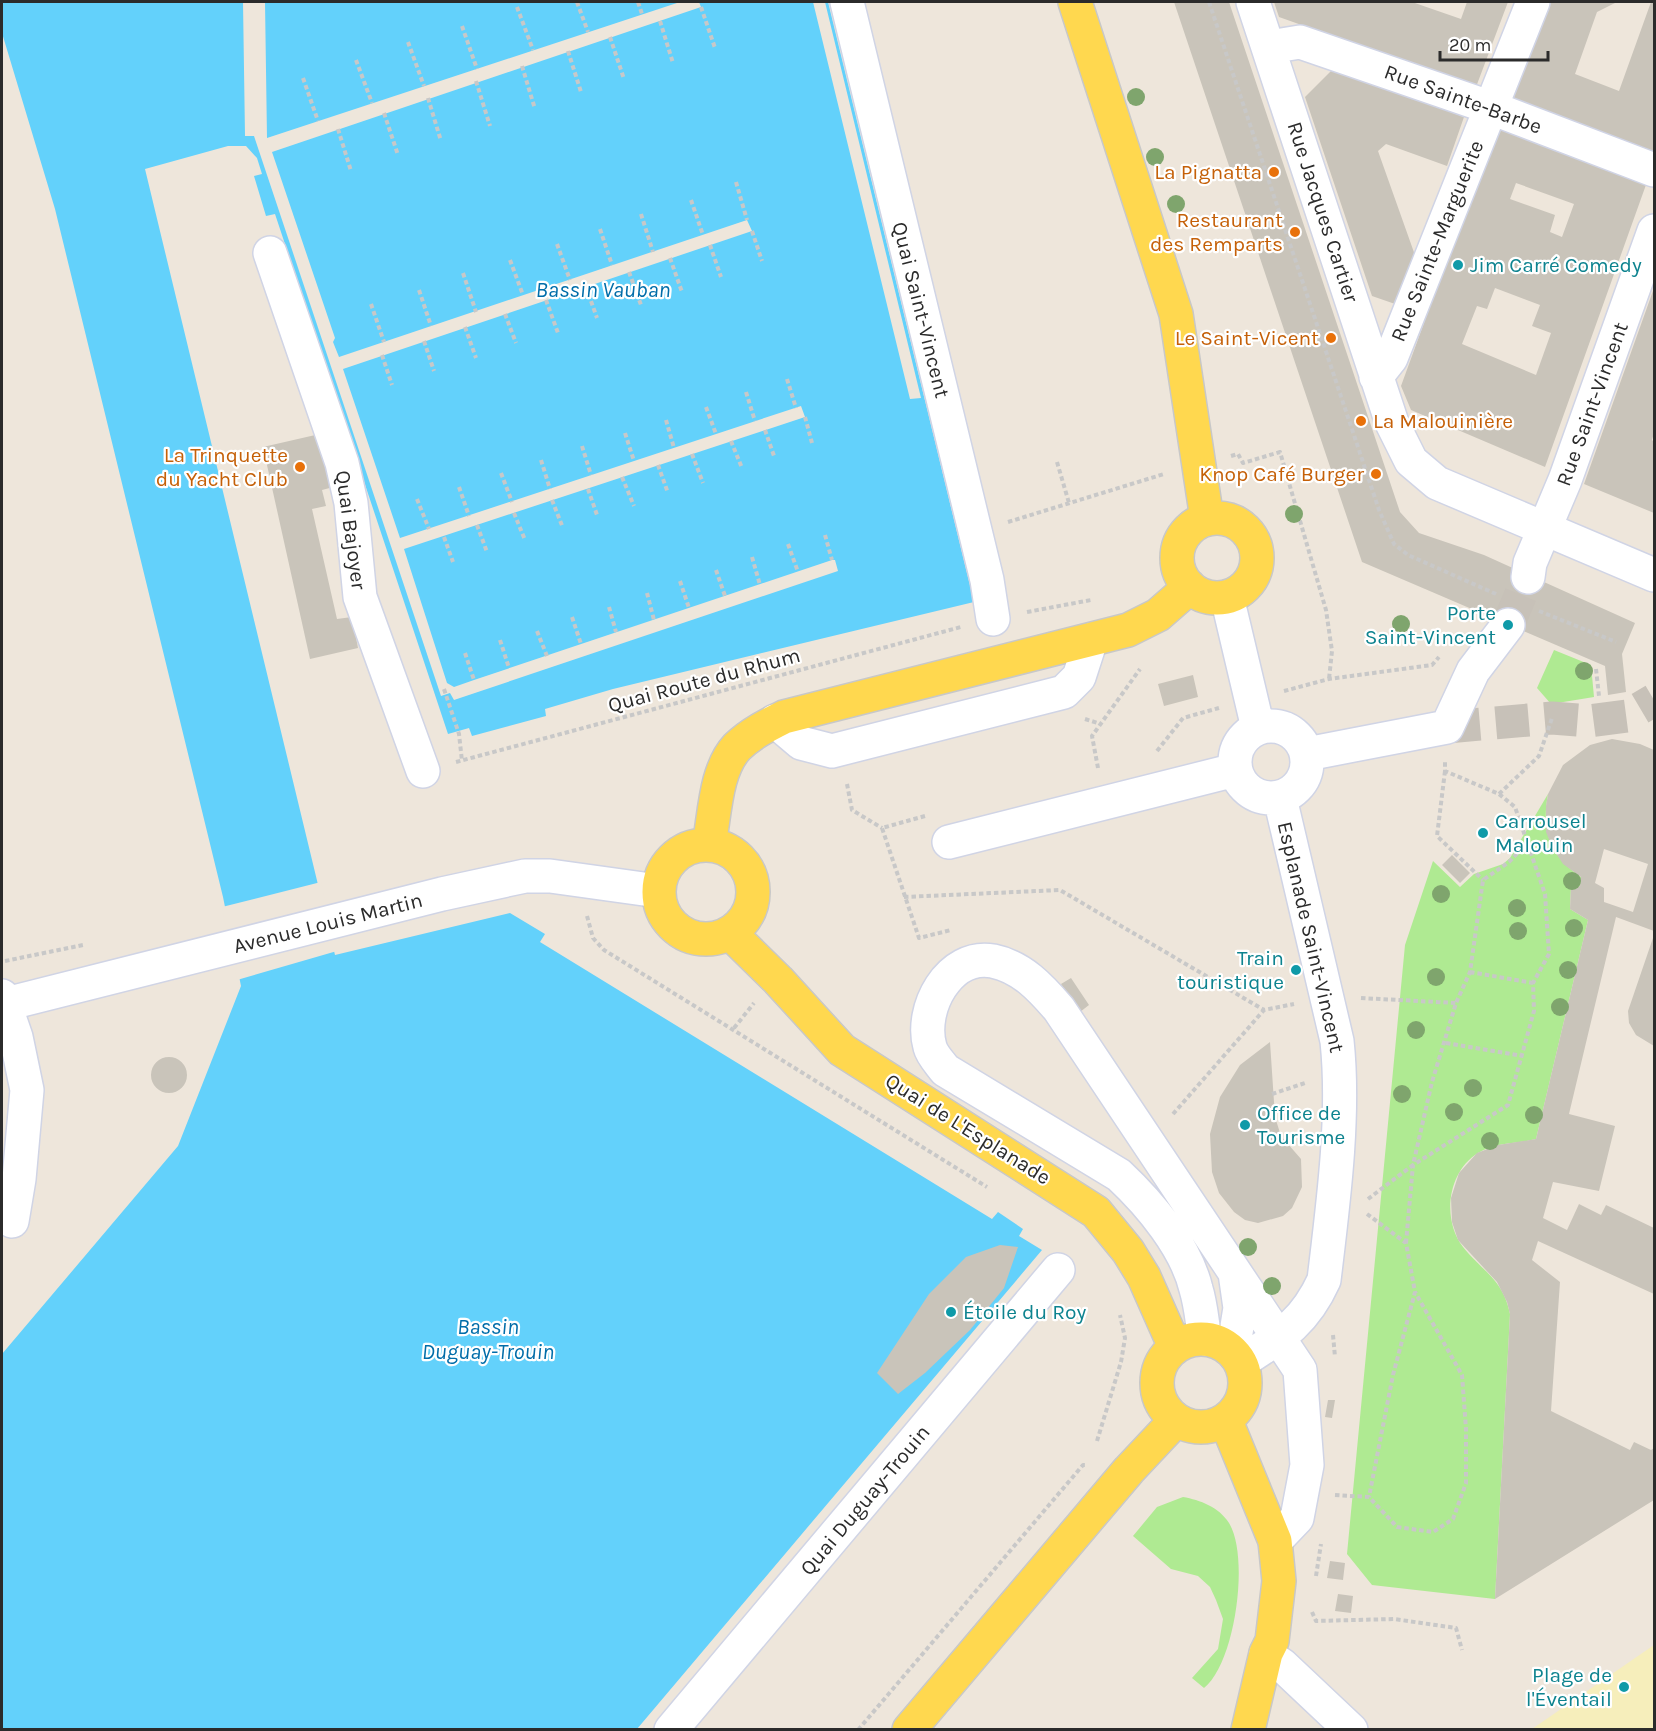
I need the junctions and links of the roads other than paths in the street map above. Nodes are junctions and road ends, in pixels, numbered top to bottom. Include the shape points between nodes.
1 (847, 2) edge
2 (1075, 2) edge
3 (1253, 2) edge
4 (1533, 2) edge
5 (1269, 47) junction
6 (1489, 107) junction
7 (1654, 170) edge
8 (1654, 231) edge
9 (270, 253) dead end
10 (1376, 377) junction
11 (1207, 519) junction
12 (1546, 528) junction
13 (1654, 575) edge
14 (1528, 577) tunnel mouth
15 (1190, 587) junction
16 (1227, 597) junction
17 (993, 619) road end
18 (1508, 625) tunnel mouth
19 (1091, 639) junction
20 (775, 722) junction
21 (1258, 728) junction
22 (1307, 754) junction
23 (1235, 770) junction
24 (423, 771) road end
25 (1280, 798) junction
26 (948, 842) dead end
27 (709, 845) junction
28 (658, 891) junction
29 (730, 933) junction
30 (2, 1002) edge
31 (12, 1221) dead end
32 (1058, 1270) dead end
33 (1234, 1270) junction
34 (1279, 1337) junction
35 (1213, 1350) junction
36 (1176, 1420) junction
37 (1226, 1421) junction
38 (1275, 1541) junction
39 (1266, 1654) junction
40 (672, 1730) edge
41 (909, 1730) edge
42 (1248, 1730) edge
43 (1351, 1730) edge

1 - 17 street, Quai Saint-Vincent
2 - 11 main road via 1176,314
3 - 5 street, Rue Jacques Cartier
4 - 6 street, Rue Sainte-Marguerite
5 - 6 street, Rue Sainte-Barbe via 1300,42
5 - 10 street, Rue Jacques Cartier
6 - 7 street, Rue Sainte-Barbe
6 - 10 street, Rue Sainte-Marguerite via 1391,357
8 - 12 street, Rue Saint-Vincent
9 - 24 street, Quai Bajoyer via 342,463 351,503 360,597
10 - 12 street, Rue Jacques Cartier via 1411,461 1437,483
11 - 15 main road via 1196,524 1180,542 1178,566
11 - 16 main road via 1232,520 1247,532 1256,547 1254,572 1239,592
12 - 13 street, Rue Jacques Cartier
12 - 14 street, Rue Saint-Vincent
15 - 16 main road via 1214,598
15 - 19 main road via 1158,615 1128,630
16 - 21 street
18 - 22 street via 1473,670 1447,727
19 - 20 main road
19 - 20 street via 1079,677 1064,692 832,751 801,743
20 - 27 main road via 737,748 722,775
21 - 22 street via 1288,730
21 - 23 street via 1237,749
22 - 25 street via 1306,774 1299,786
23 - 25 street via 1251,793
23 - 26 street
25 - 34 street, Esplanade Saint-Vincent via 1337,1041 1344,1206 1324,1280 1312,1305
27 - 28 main road via 695,846 669,862
27 - 29 main road via 735,855 751,878 750,909 739,927
28 - 29 main road via 666,918 675,929 702,939 717,939
28 - 30 street, Avenue Louis Martin via 525,876
29 - 35 main road, Quai de L'Esplanade via 842,1050 1096,1212 1128,1251 1152,1291
30 - 31 street via 16,1038 27,1090 20,1179
32 - 40 street, Quai Duguay-Trouin
33 - 34 street
33 - 35 street via 1240,1308
33 - 35 street via 1039,985 1014,968 992,961 969,963 946,977 933,1001 927,1026 930,1048 945,1070 1119,1174 1142,1196 1166,1228 1191,1274
34 - 35 street, Esplanade Saint-Vincent
34 - 38 street via 1300,1370 1307,1465 1297,1518
35 - 36 main road via 1165,1358 1159,1370 1159,1398
35 - 37 main road via 1246,1374 1243,1400
36 - 37 main road via 1201,1428
36 - 41 main road
37 - 38 main road
38 - 39 main road via 1279,1581 1272,1641
39 - 42 main road
39 - 43 street

